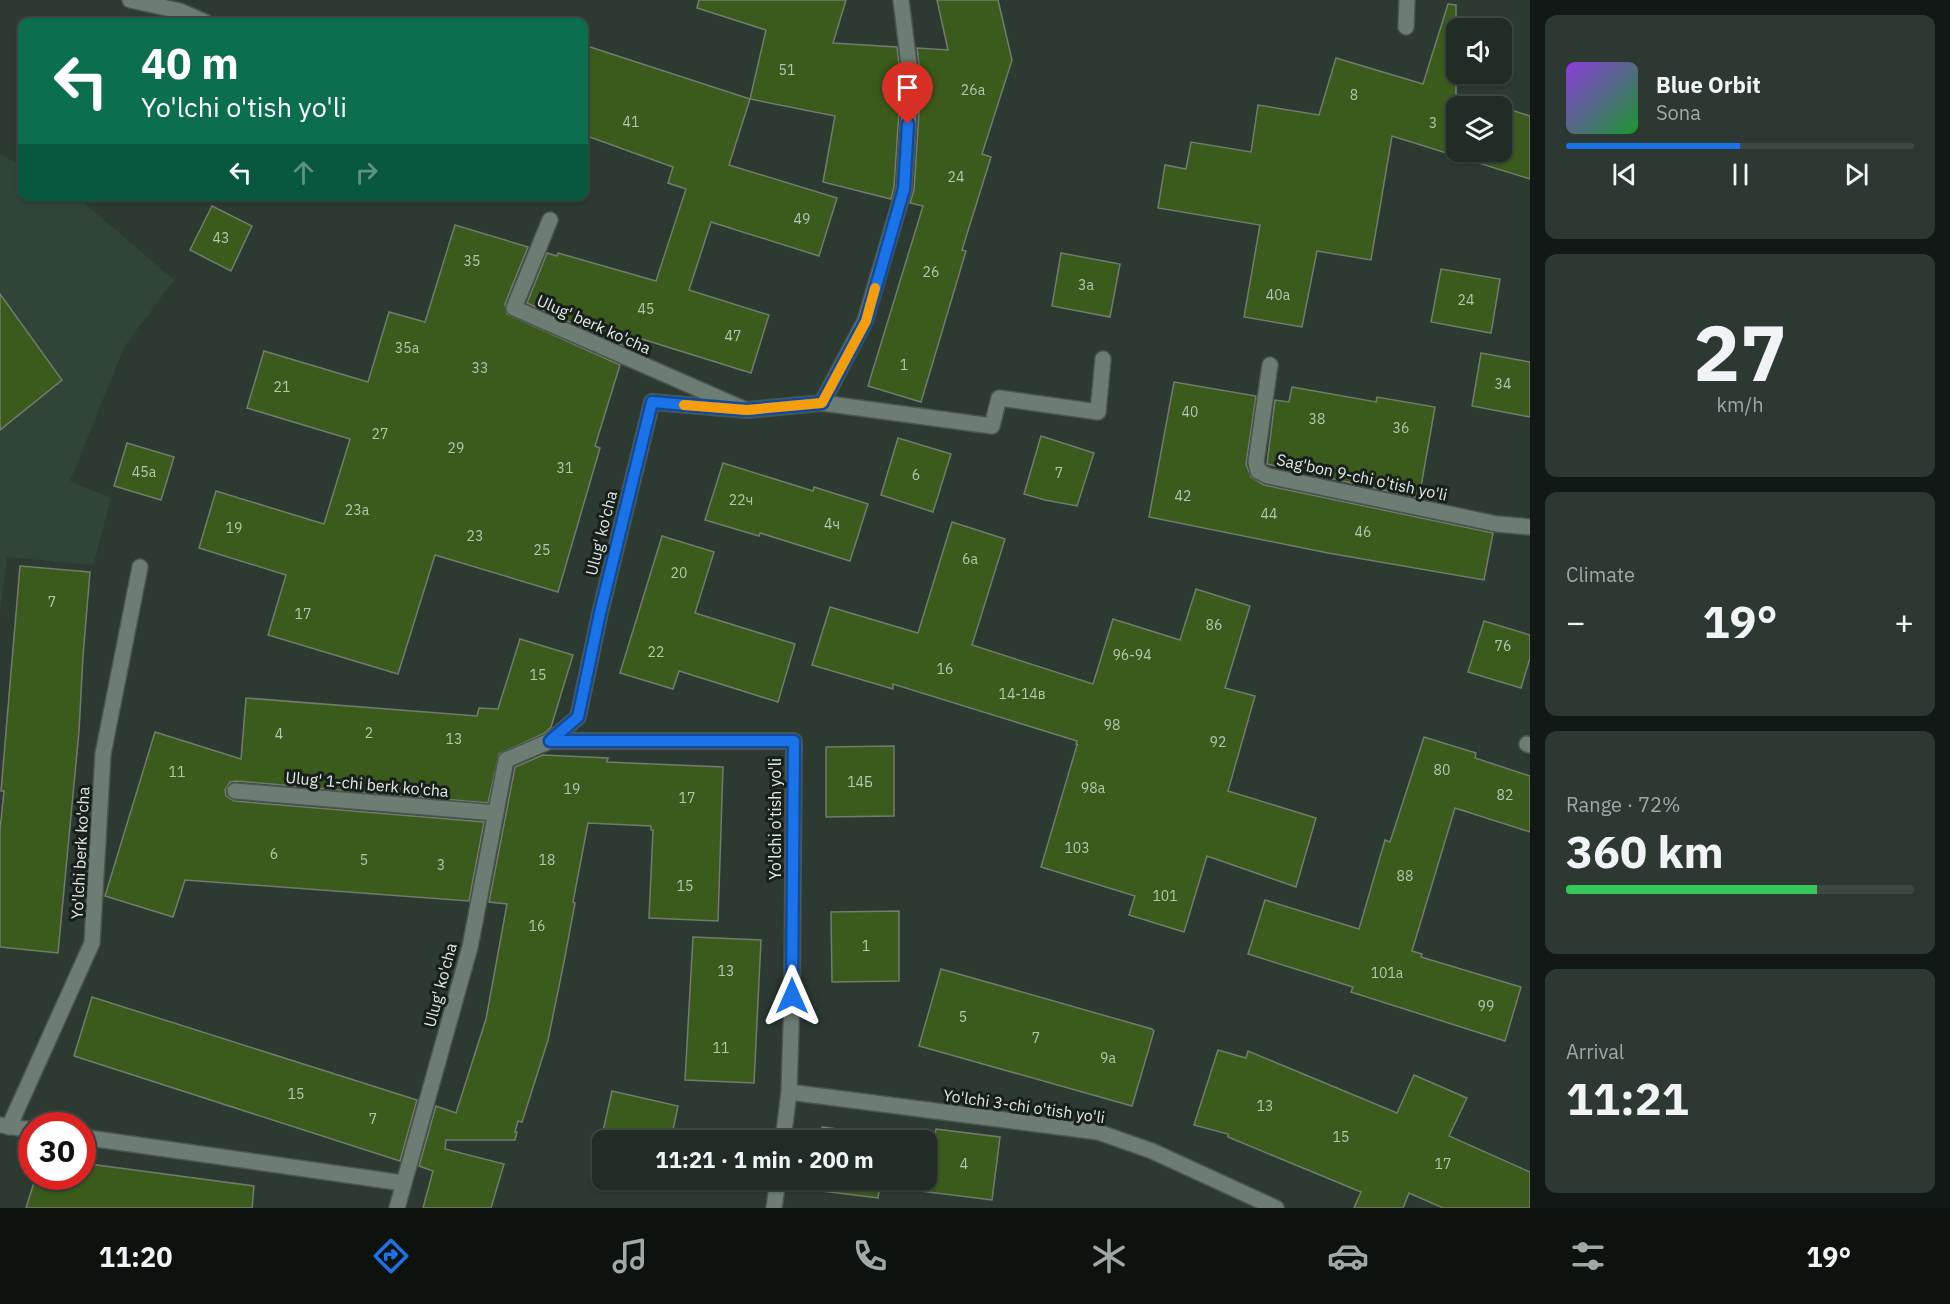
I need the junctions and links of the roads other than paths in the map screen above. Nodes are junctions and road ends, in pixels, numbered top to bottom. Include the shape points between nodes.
1 (130, 0) edge
2 (901, 0) edge
3 (1407, 0) edge
4 (196, 18) edge
5 (1406, 27) dead end
6 (550, 220) dead end
7 (1103, 359) dead end
8 (1270, 365) dead end
9 (822, 403) junction
10 (747, 410) junction
11 (1530, 527) edge
12 (140, 567) dead end
13 (550, 741) junction
14 (235, 791) dead end
15 (496, 813) junction
16 (789, 1092) junction
17 (5, 1126) edge
18 (784, 1130) edge
19 (96, 1139) edge
20 (404, 1183) junction
21 (776, 1190) edge
22 (397, 1208) edge
23 (774, 1208) edge
24 (1276, 1208) edge

1 - 4 street
2 - 9 street via 911,81 904,189 866,321
3 - 5 street
6 - 10 street, Ulug' berk ko'cha via 514,308
7 - 9 street, Ulug' ko'cha via 1098,412 999,398 992,426
8 - 11 street, Sag'bon 9-chi o'tish yo'li via 1258,471 1497,524
9 - 10 street, Ulug' ko'cha
10 - 13 street, Ulug' ko'cha via 652,402 578,717
12 - 17 street, Yo'lchi berk ko'cha via 103,754 92,943
13 - 15 street, Ulug' ko'cha via 506,760
13 - 16 street, Yo'lchi o'tish yo'li via 794,741
14 - 15 street, Ulug' 1-chi berk ko'cha
15 - 20 street, Ulug' ko'cha via 470,947
16 - 18 street, Yo'lchi o'tish yo'li
16 - 24 street, Yo'lchi 3-chi o'tish yo'li via 1098,1132 1152,1151
19 - 20 street
20 - 22 street, Ulug' ko'cha
21 - 23 street

